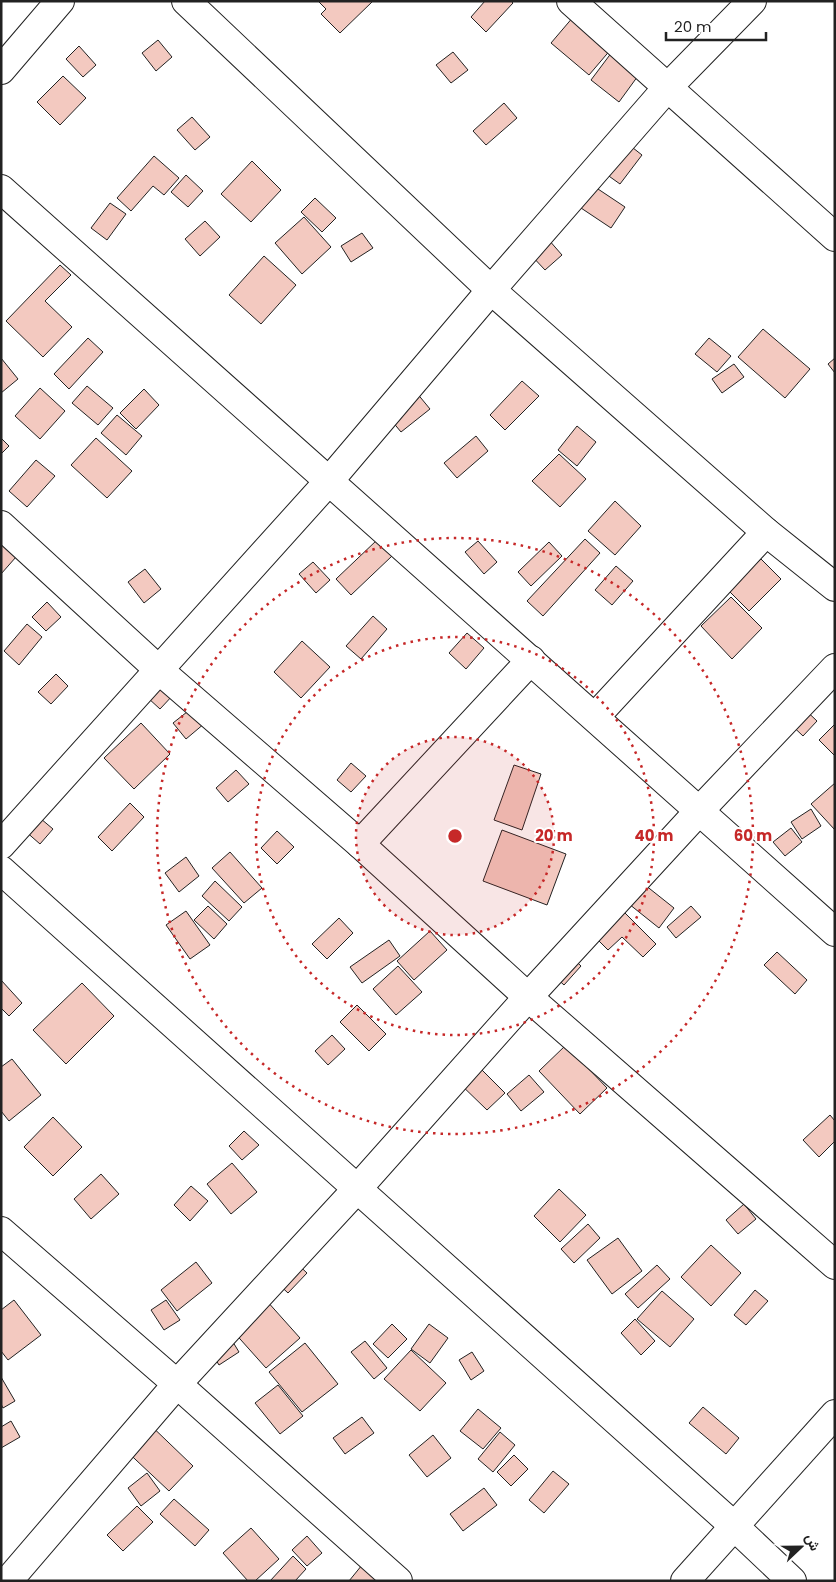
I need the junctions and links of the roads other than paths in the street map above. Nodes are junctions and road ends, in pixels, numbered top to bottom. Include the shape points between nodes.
1 (60, 1) edge
2 (186, 1) edge
3 (571, 1) edge
4 (752, 1) edge
5 (1, 70) edge
6 (667, 88) junction
7 (1, 189) edge
8 (835, 237) edge
9 (491, 290) junction
10 (329, 481) junction
11 (1, 526) edge
12 (766, 532) junction
13 (835, 587) edge
14 (531, 660) junction
15 (835, 668) edge
16 (158, 670) junction
17 (595, 717) junction
18 (700, 810) junction
19 (360, 844) junction
20 (1, 845) edge
21 (1, 870) edge
22 (835, 932) edge
23 (528, 997) junction
24 (357, 1189) junction
25 (1, 1231) edge
26 (835, 1265) edge
27 (177, 1384) junction
28 (835, 1414) edge
29 (733, 1526) junction
30 (13, 1573) edge
31 (398, 1581) edge
32 (685, 1581) edge
33 (792, 1581) edge

1 - 5 street
2 - 9 street
3 - 6 street
4 - 6 street
6 - 8 street
6 - 9 street
7 - 10 street
9 - 10 street
9 - 12 street
10 - 14 street
10 - 16 street
11 - 16 street
12 - 13 street
12 - 17 street
14 - 17 street
14 - 19 street
15 - 18 street
16 - 19 street
16 - 20 street
17 - 18 street
18 - 22 street
18 - 23 street
19 - 23 street
21 - 24 street
23 - 24 street
23 - 26 street
24 - 27 street
24 - 29 street
25 - 27 street
27 - 30 street
27 - 31 street
28 - 29 street
29 - 32 street
29 - 33 street

